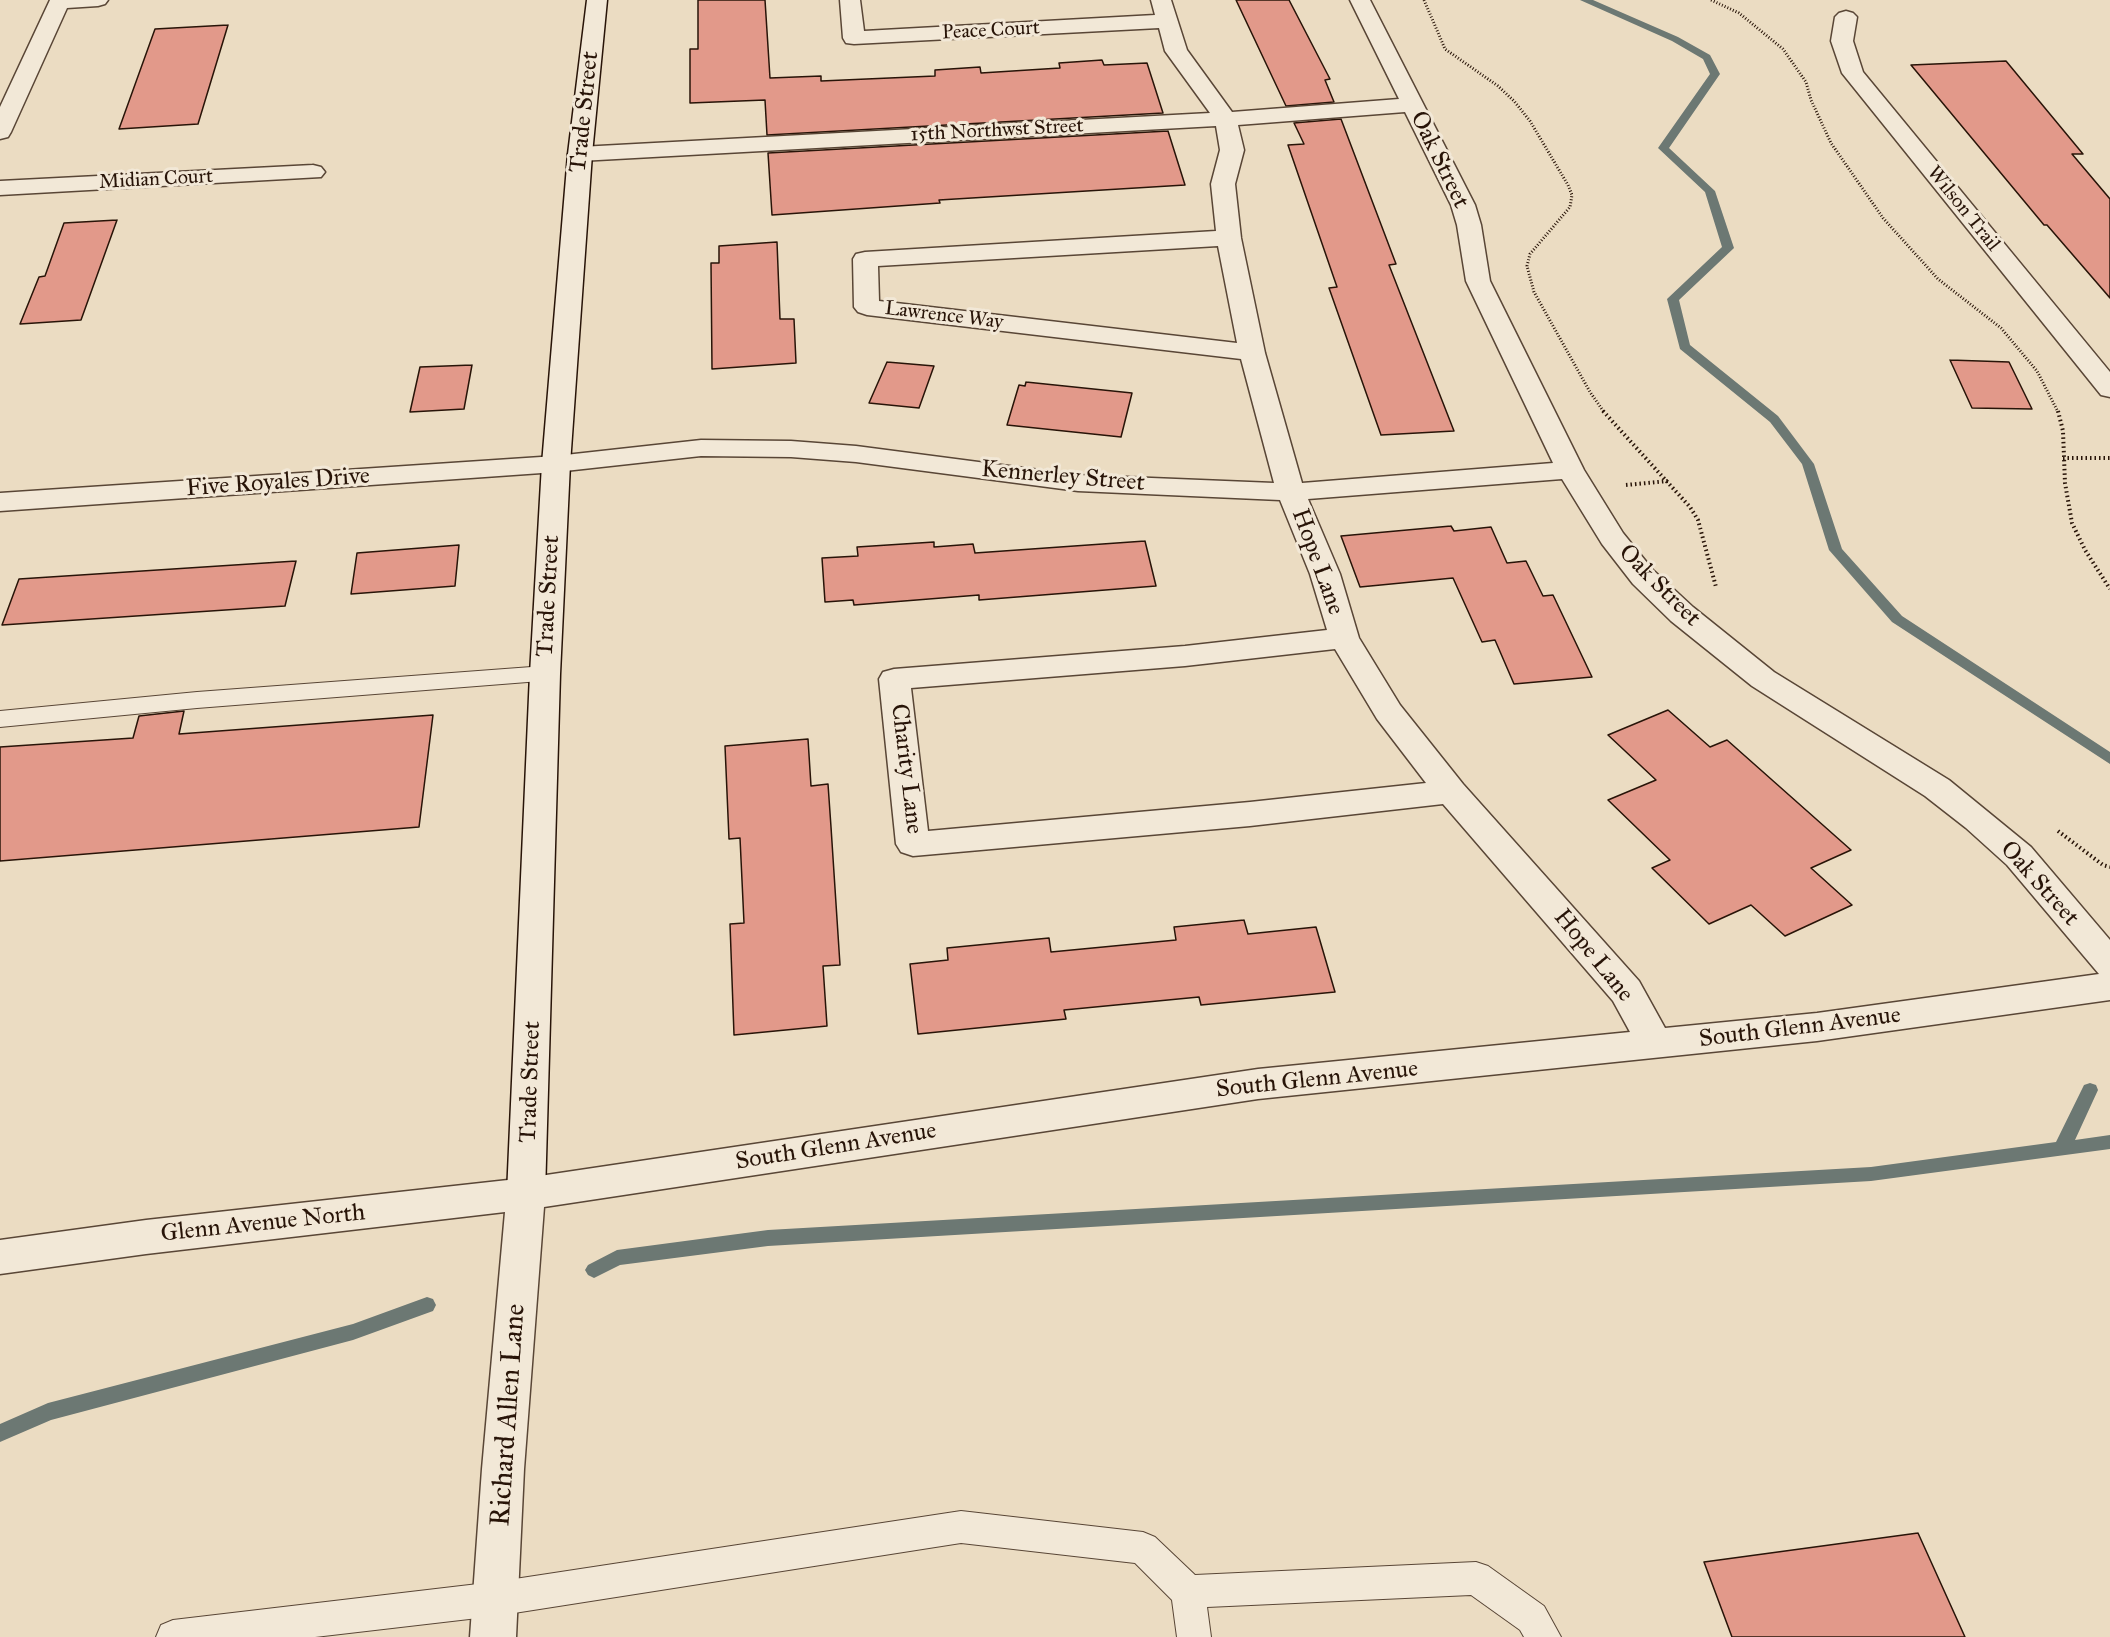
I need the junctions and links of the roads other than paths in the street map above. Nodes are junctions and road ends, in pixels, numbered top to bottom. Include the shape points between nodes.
1 (98, 0) edge
2 (597, 0) edge
3 (850, 0) edge
4 (1360, 0) edge
5 (59, 1) edge
6 (1164, 11) edge
7 (1846, 17) dead end
8 (1413, 105) junction
9 (1223, 119) junction
10 (0, 132) edge
11 (580, 154) junction
12 (313, 172) dead end
13 (0, 188) edge
14 (1229, 238) junction
15 (1252, 353) junction
16 (2110, 389) edge
17 (556, 464) junction
18 (1570, 470) junction
19 (1291, 492) junction
20 (0, 502) edge
21 (1344, 638) junction
22 (545, 674) junction
23 (0, 719) edge
24 (1451, 792) junction
25 (2110, 964) edge
26 (2110, 986) edge
27 (1656, 1045) junction
28 (526, 1194) junction
29 (0, 1257) edge
30 (1188, 1592) junction
31 (494, 1618) edge
32 (173, 1637) edge
33 (1194, 1637) edge
34 (1544, 1637) edge

1 - 5 street
2 - 11 street, Trade Street
3 - 6 street, Peace Court via 854,38
4 - 8 street, Oak Street
5 - 10 street
6 - 9 street, Hope Lane via 1176,51 1217,105
7 - 16 street, Wilson Trail via 1842,41 1853,73
8 - 9 street, 15th Northwst Street
8 - 18 street, Oak Street via 1463,206 1478,281
9 - 11 street, 15th Northwst Street
9 - 14 street, Hope Lane via 1232,150 1223,184
11 - 17 street, Trade Street
12 - 13 street, Midian Court
14 - 15 street, Hope Lane
14 - 15 street, Lawrence Way via 865,259 867,307
15 - 19 street, Hope Lane
17 - 19 street, Kennerley Street via 700,448 791,449 1078,483
17 - 20 street, Five Royales Drive
17 - 22 street, Trade Street
18 - 19 street, Kennerley Street
18 - 25 street, Oak Street via 1611,538 1682,614 1763,679 1937,788 1978,820 2019,856
19 - 21 street, Hope Lane via 1325,574
21 - 24 street, Hope Lane via 1388,712
21 - 24 street, Charity Lane via 1185,656 894,679 913,844
22 - 23 lane
22 - 28 street, Trade Street
24 - 27 street, Hope Lane via 1626,992
26 - 27 street, South Glenn Avenue via 1817,1028
27 - 28 street, South Glenn Avenue via 1258,1084
28 - 29 street, Glenn Avenue North
28 - 31 street, Richard Allen Lane
30 - 31 lane via 1143,1548 961,1527
30 - 33 lane
30 - 34 lane via 1476,1578 1532,1618
31 - 32 lane

